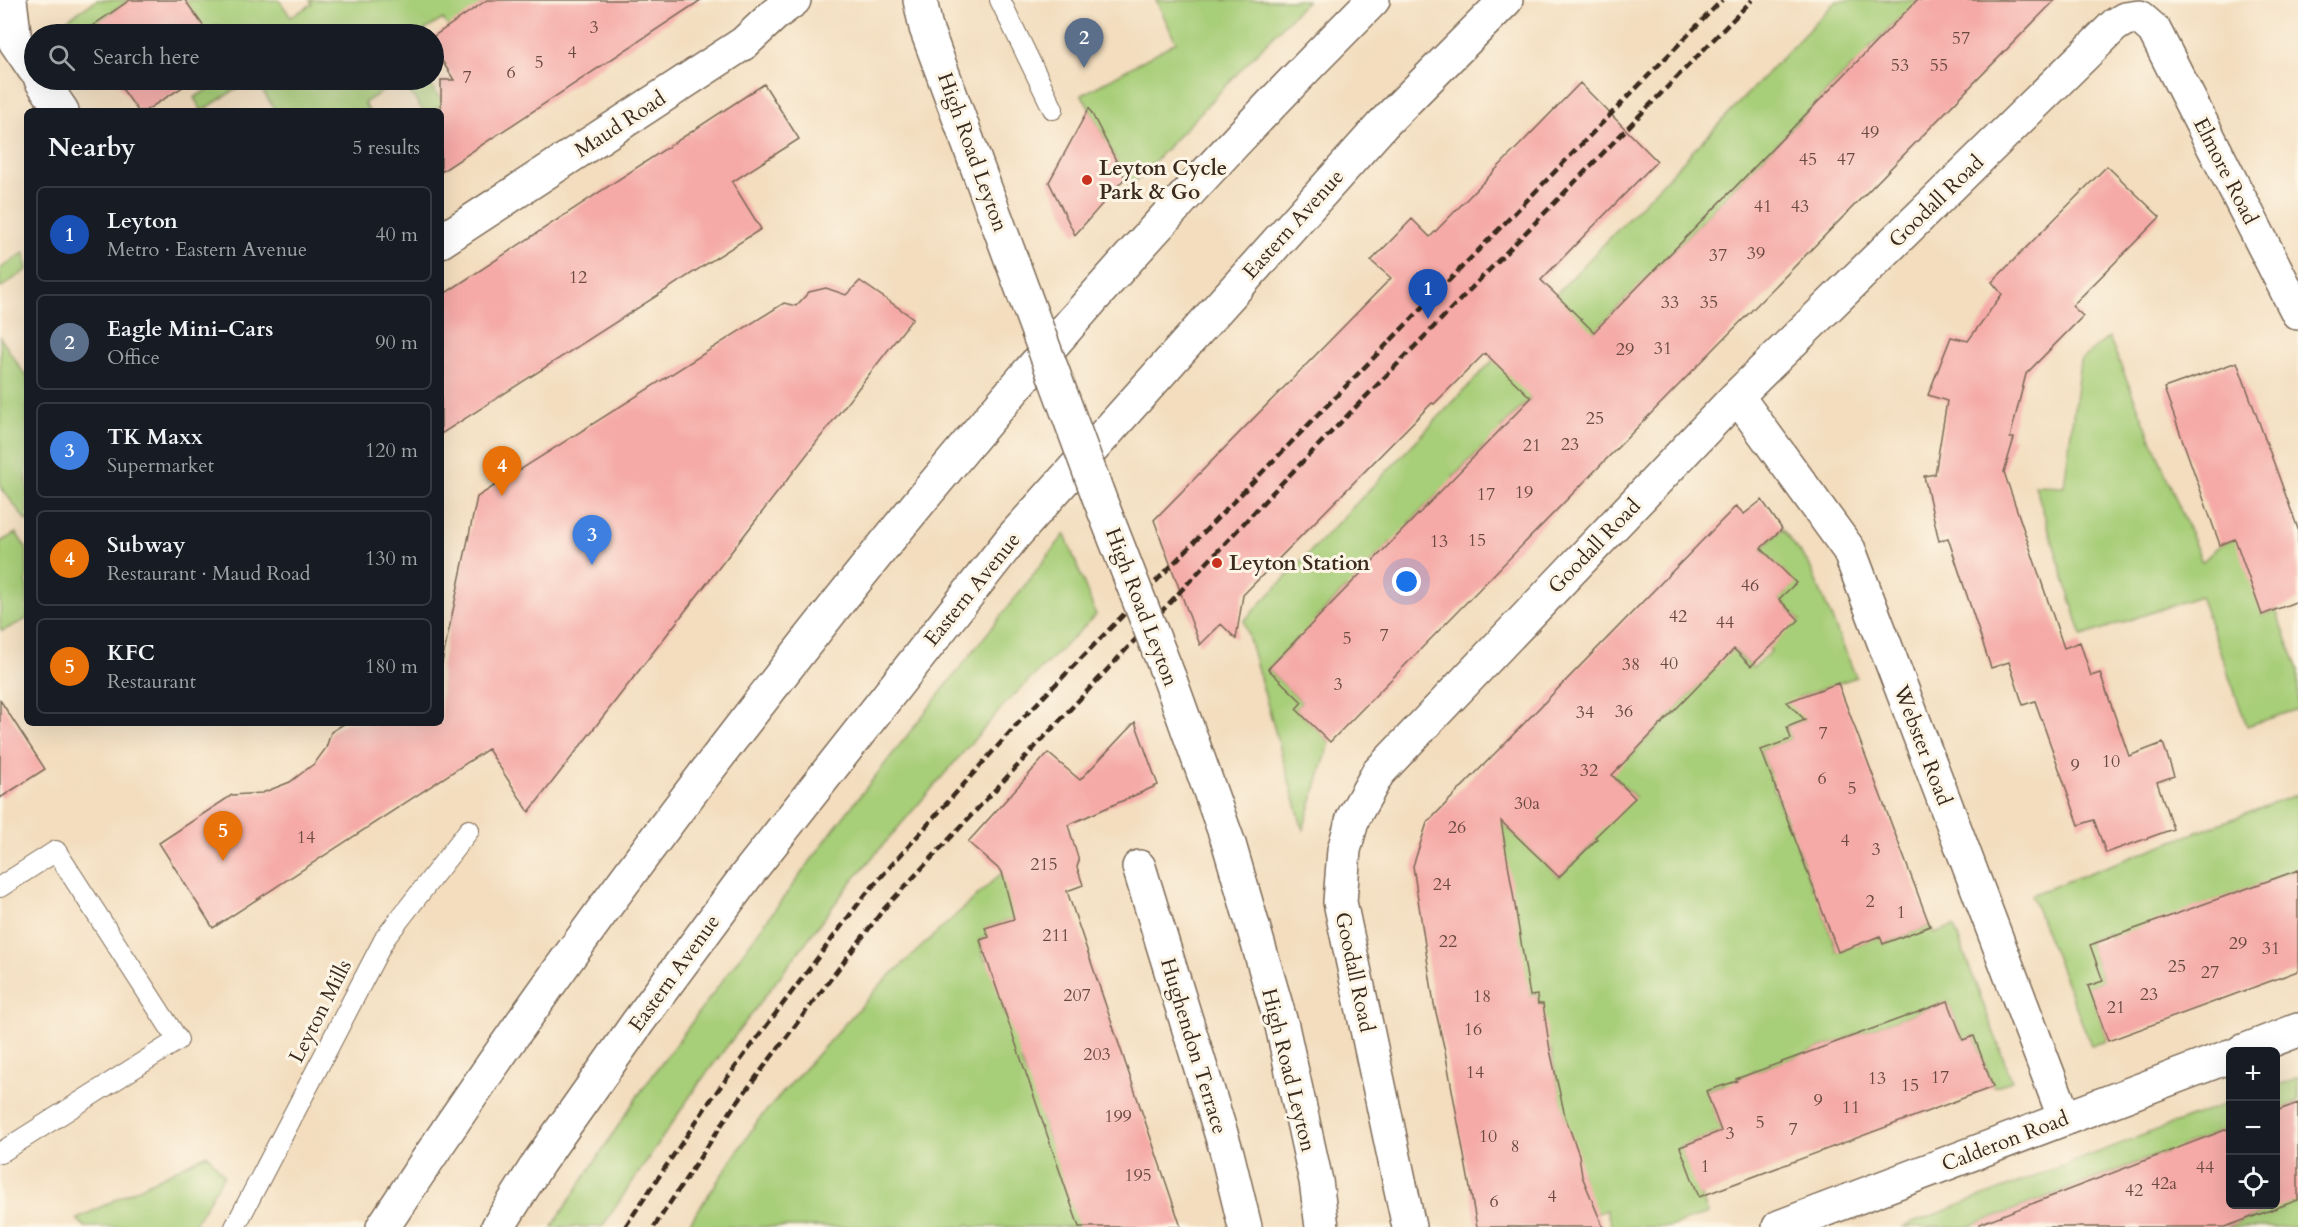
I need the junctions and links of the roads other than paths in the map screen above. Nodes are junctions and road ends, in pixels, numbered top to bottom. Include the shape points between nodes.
1 (10, 0) edge
2 (794, 0) edge
3 (920, 0) edge
4 (1000, 0) edge
5 (1373, 0) edge
6 (1506, 0) edge
7 (2154, 30) joint
8 (24, 54) edge
9 (48, 90) edge
10 (60, 108) edge
11 (1053, 109) dead end
12 (444, 239) edge
13 (2298, 313) edge
14 (1737, 396) junction
15 (469, 830) dead end
16 (1139, 867) dead end
17 (0, 887) edge
18 (2298, 1030) edge
19 (2254, 1047) edge
20 (2226, 1058) edge
21 (2065, 1119) junction
22 (0, 1153) edge
23 (235, 1227) edge
24 (383, 1227) edge
25 (498, 1227) edge
26 (1245, 1227) edge
27 (1322, 1227) edge
28 (1409, 1227) edge
29 (1779, 1227) edge

1 - 8 main road via 15,41
2 - 12 main road, Maud Road via 744,43
3 - 27 main road, High Road Leyton, bridge via 926,28 1229,844 1282,1026 1316,1181
4 - 11 lane
5 - 24 main road via 1143,243 970,440 834,605 586,932 474,1088
6 - 25 main road, Eastern Avenue via 1383,124 1013,537 746,876 539,1162
7 - 13 main road, Elmore Road
7 - 14 main road, Goodall Road via 2139,17 2115,25
9 - 10 main road
14 - 21 main road, Webster Road via 1849,550
14 - 28 main road, Goodall Road via 1378,773 1353,818 1344,850 1340,902
15 - 23 lane, Leyton Mills via 385,938
16 - 26 main road, Hughendon Terrace via 1227,1153
17 - 22 lane via 56,851 178,1040
18 - 19 main road
20 - 21 main road, Calderon Road
21 - 29 main road, Calderon Road

